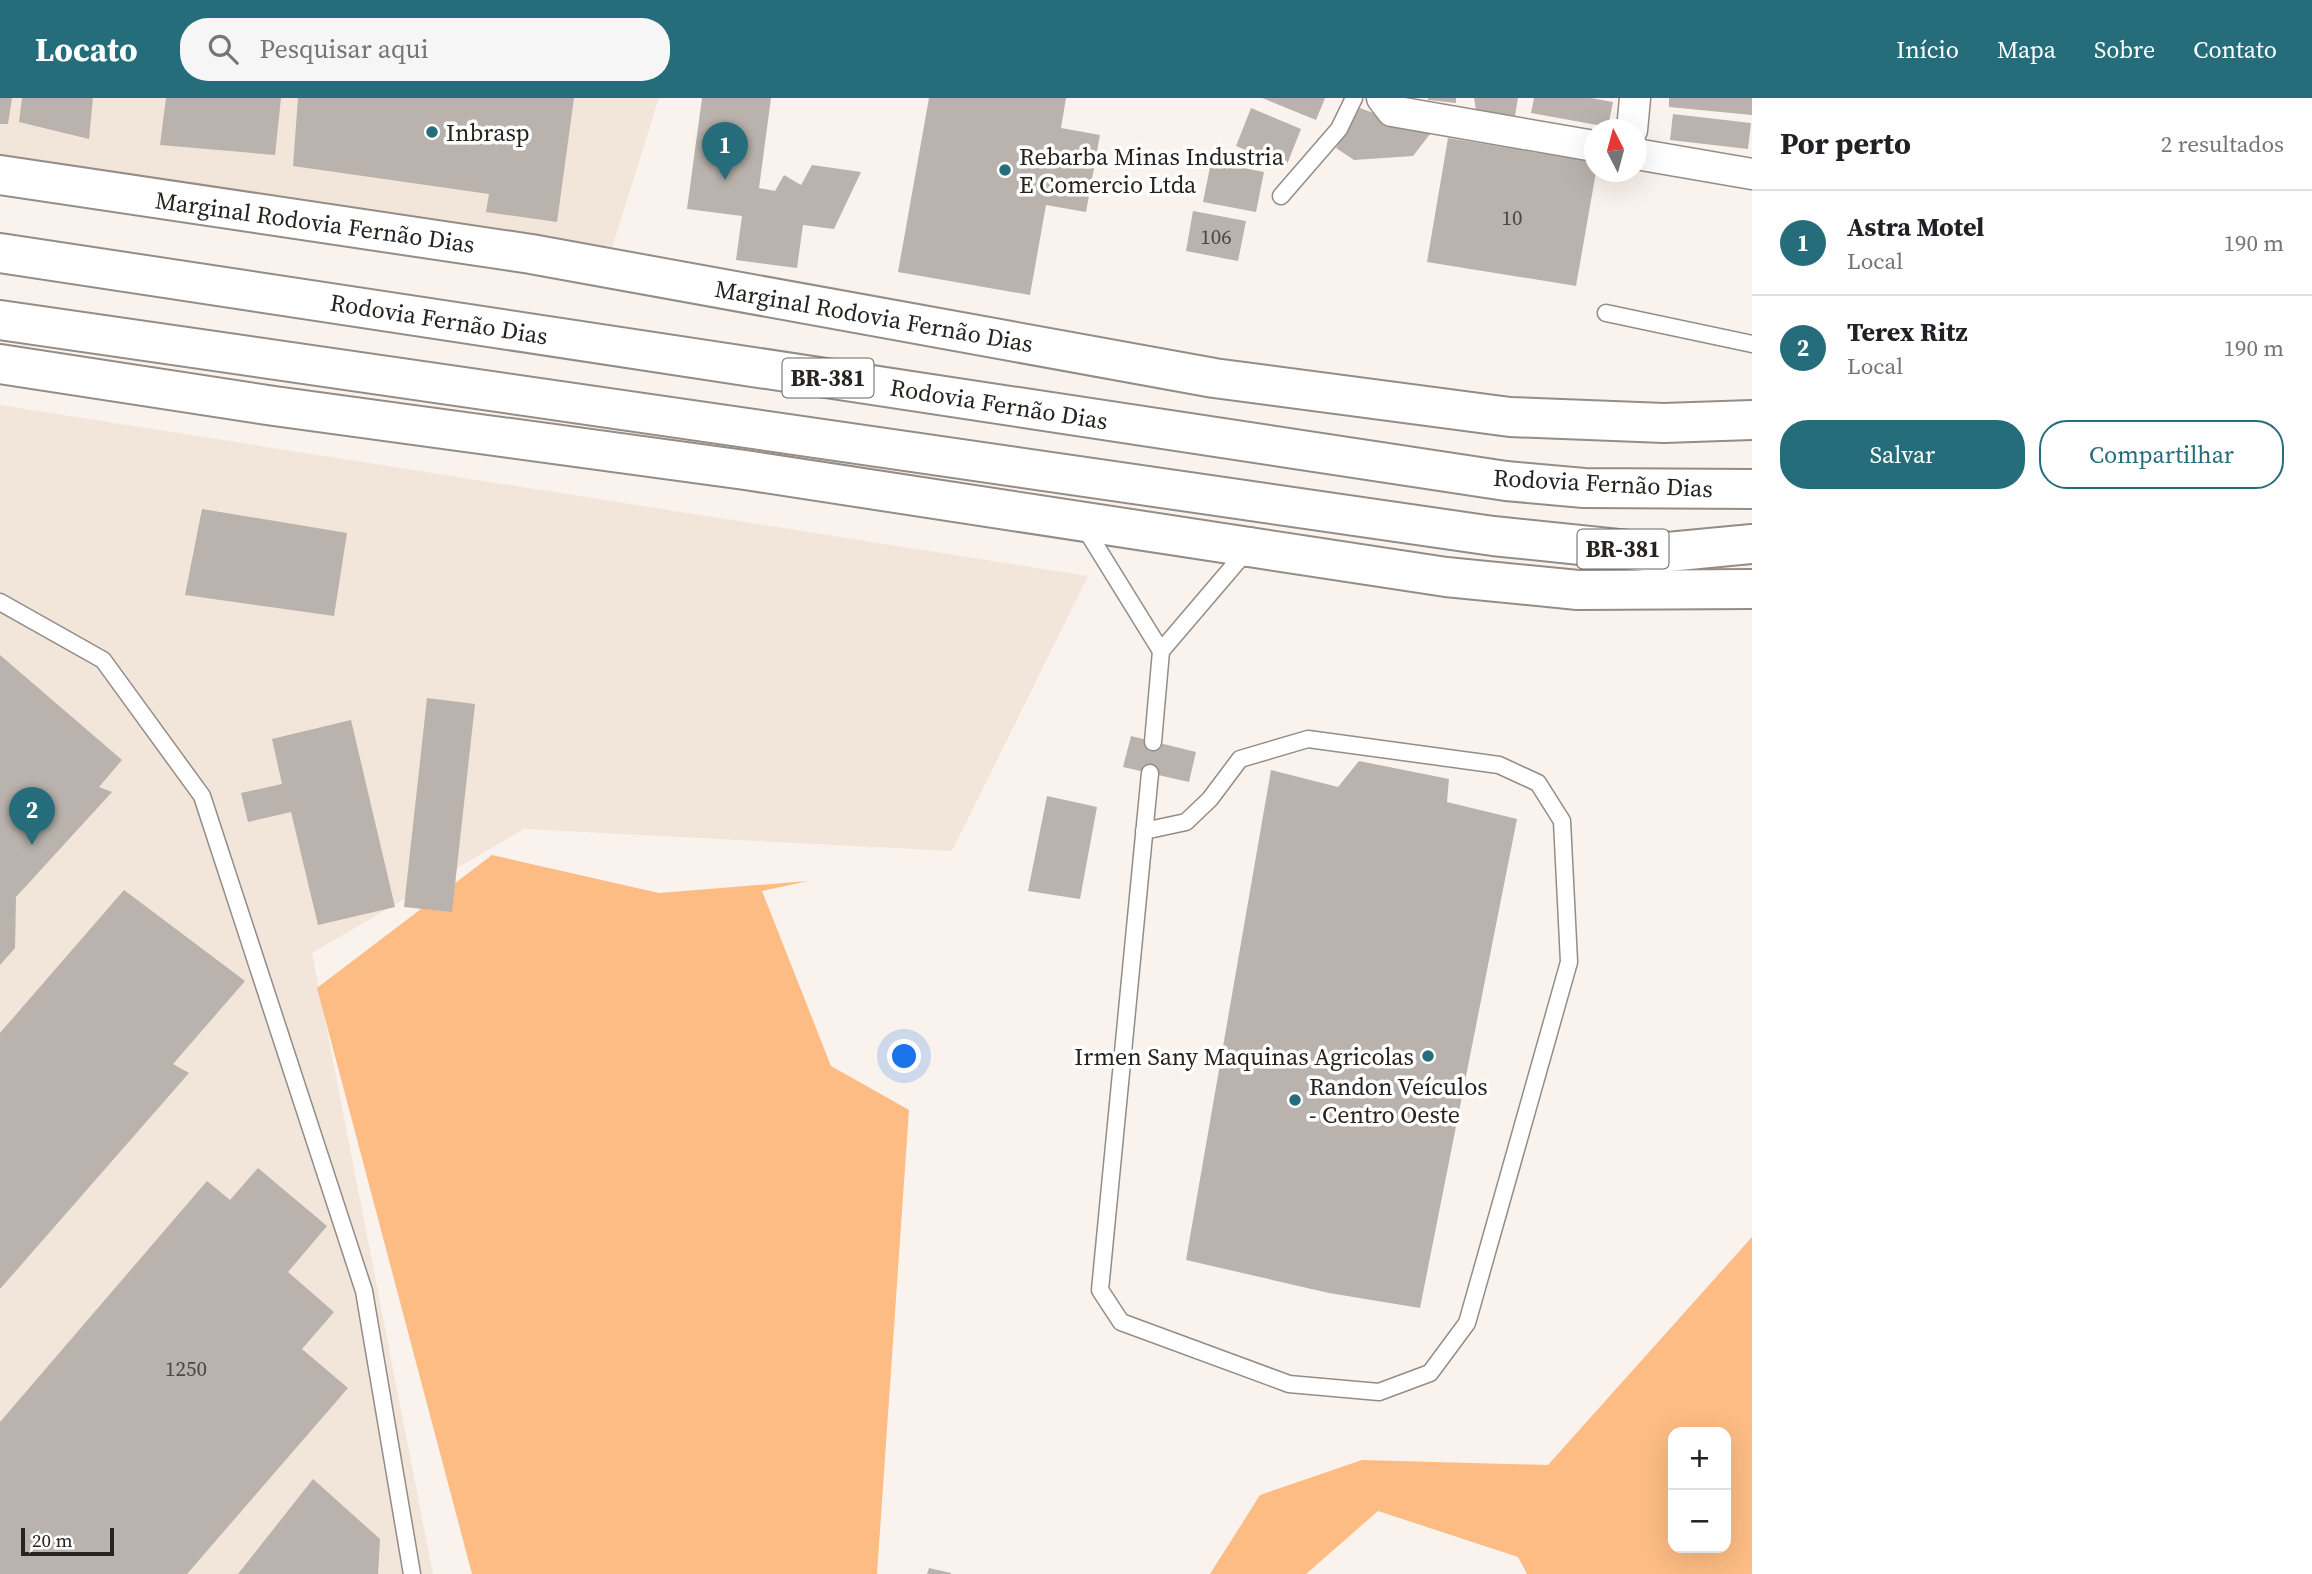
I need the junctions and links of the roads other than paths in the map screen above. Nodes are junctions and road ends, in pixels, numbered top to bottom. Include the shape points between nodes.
1 (1354, 98) edge
2 (1382, 98) edge
3 (1635, 98) edge
4 (1633, 119) edge
5 (1584, 144) edge
6 (1647, 156) edge
7 (1752, 174) edge
8 (0, 175) edge
9 (1281, 196) dead end
10 (0, 253) edge
11 (1606, 313) dead end
12 (0, 320) edge
13 (1752, 344) edge
14 (0, 364) edge
15 (1752, 420) edge
16 (1752, 489) edge
17 (1082, 523) junction
18 (1752, 544) edge
19 (1249, 547) junction
20 (1752, 589) edge
21 (0, 602) edge
22 (1161, 651) junction
23 (1153, 742) dead end
24 (1150, 773) dead end
25 (1144, 831) junction
26 (412, 1574) edge

1 - 9 lane via 1339,129
2 - 5 street via 1392,111
3 - 4 street
6 - 7 street
8 - 15 main road, Marginal Rodovia Fernão Dias via 531,254 1214,378 1510,417 1664,424
10 - 16 main road, Rodovia Fernão Dias / BR-381 via 1506,481 1584,488
11 - 13 lane
12 - 18 main road, BR-381 via 1493,536 1657,553
14 - 17 main road
17 - 19 main road
17 - 22 lane
19 - 20 main road via 1446,578 1578,590
19 - 22 lane
21 - 26 lane via 103,660 202,796 364,1291
22 - 23 lane
24 - 25 lane
25 - 25 lane via 1100,1290 1121,1322 1289,1384 1379,1392 1430,1373 1467,1323 1569,962 1562,821 1538,783 1499,765 1308,739 1240,759 1186,822

